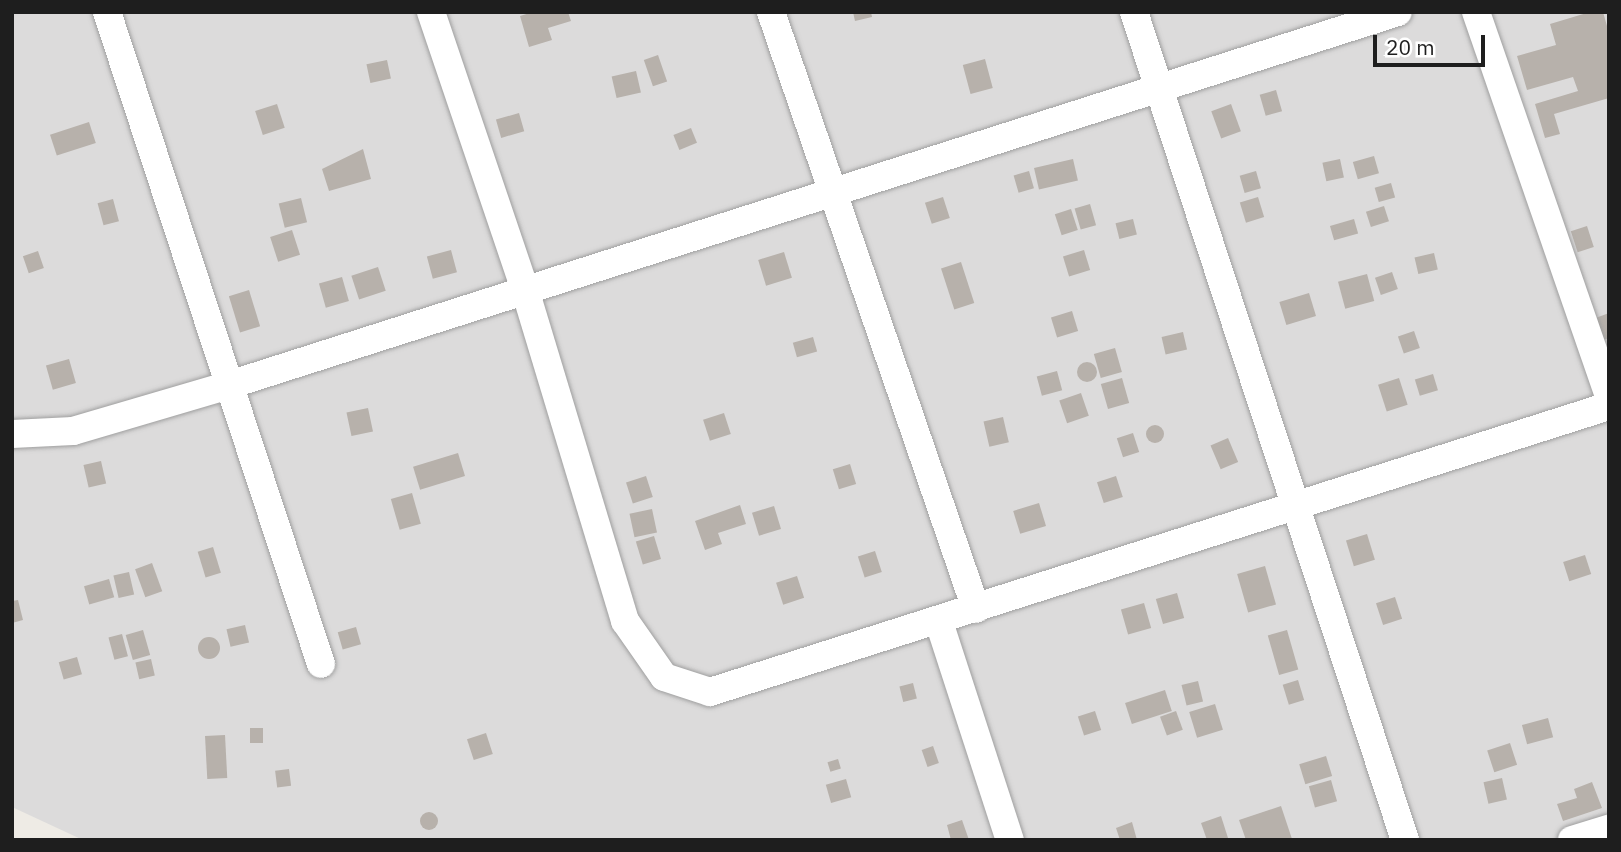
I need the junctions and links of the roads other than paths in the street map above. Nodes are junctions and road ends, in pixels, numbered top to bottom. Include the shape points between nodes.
1 (107, 12) edge
2 (431, 12) edge
3 (771, 12) edge
4 (1134, 12) edge
5 (1398, 12) edge
6 (1476, 12) edge
7 (1158, 89) junction
8 (832, 195) junction
9 (526, 293) junction
10 (226, 386) junction
11 (1609, 397) edge
12 (1609, 406) edge
13 (12, 434) edge
14 (1296, 507) junction
15 (976, 609) junction
16 (939, 622) junction
17 (321, 664) dead end
18 (1609, 829) edge
19 (1010, 840) edge
20 (1405, 840) edge
21 (1573, 840) edge

1 - 10 street
2 - 9 street
3 - 8 street
4 - 7 street
5 - 7 street
6 - 11 street
7 - 8 street
7 - 14 street
8 - 9 street
8 - 15 street
9 - 10 street
9 - 16 street via 625,621 664,677 710,692
10 - 13 street via 73,430
10 - 17 street
12 - 14 street
14 - 15 street
14 - 20 street
15 - 16 street
16 - 19 street
18 - 21 street

